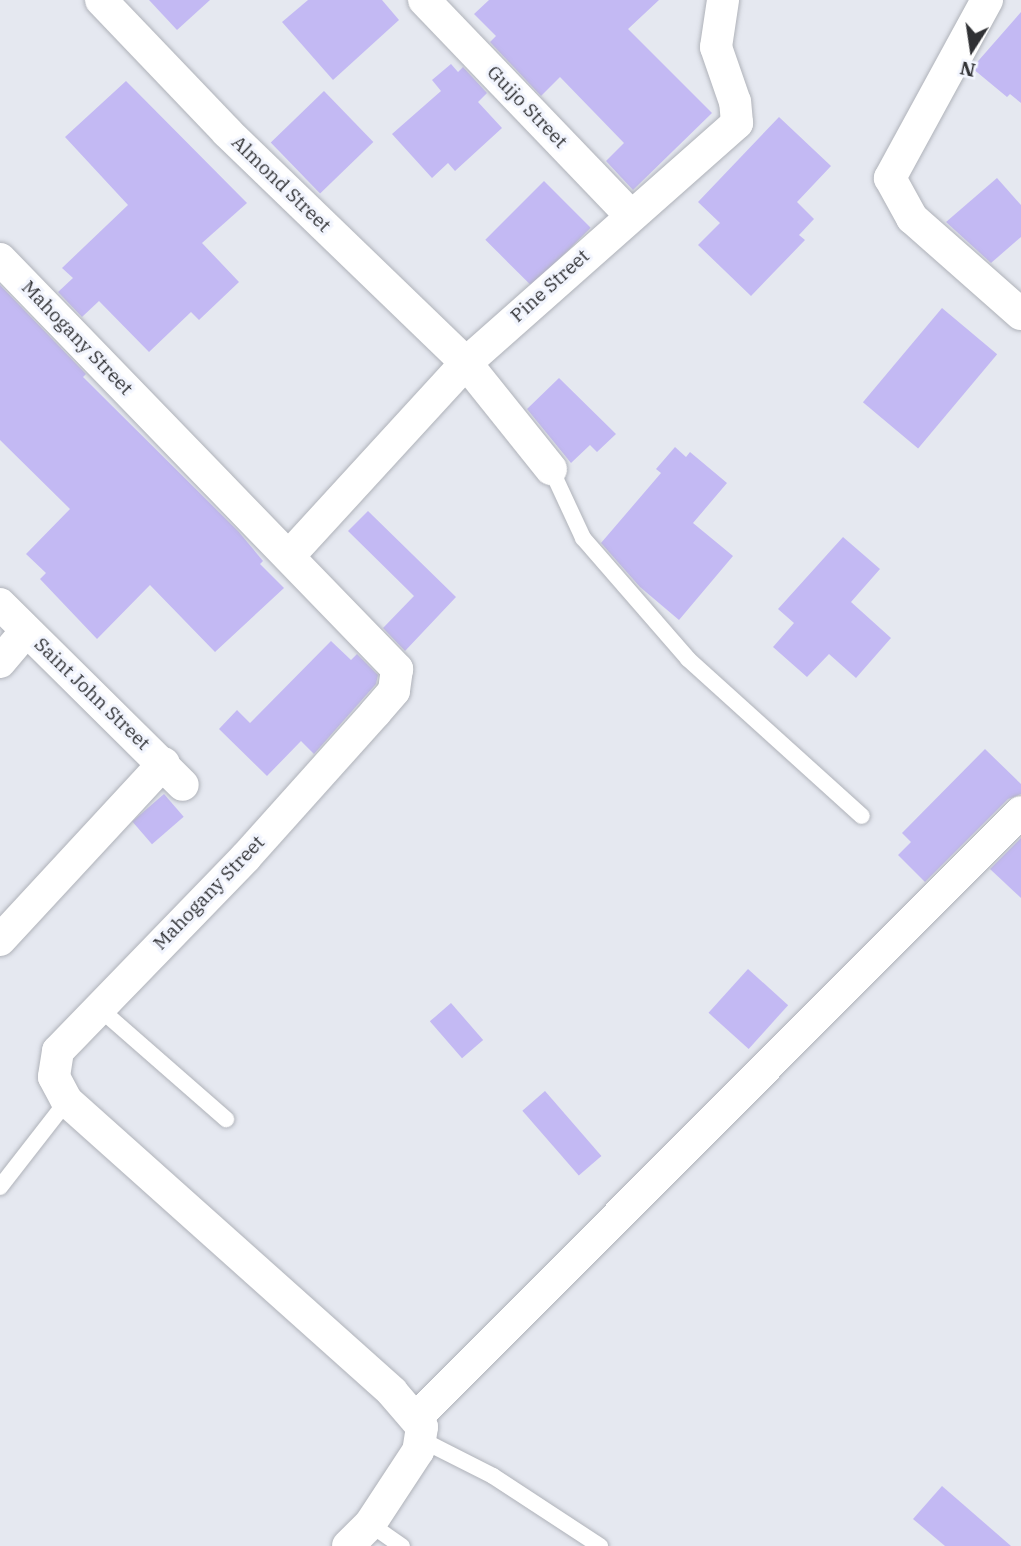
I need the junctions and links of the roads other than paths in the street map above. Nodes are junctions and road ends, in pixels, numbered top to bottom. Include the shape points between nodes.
1 (101, 0) edge
2 (425, 0) edge
3 (723, 0) edge
4 (987, 0) edge
5 (629, 214) junction
6 (0, 259) edge
7 (1021, 314) edge
8 (466, 363) junction
9 (551, 469) joint
10 (289, 556) junction
11 (0, 604) edge
12 (26, 631) junction
13 (0, 662) edge
14 (1021, 812) edge
15 (862, 816) dead end
16 (0, 940) edge
17 (99, 1008) junction
18 (67, 1101) junction
19 (226, 1119) dead end
20 (0, 1186) edge
21 (419, 1429) junction
22 (359, 1535) edge
23 (402, 1546) edge
24 (600, 1546) edge

1 - 8 street, Almond Street via 227,132
2 - 5 street, Guijo Street
3 - 5 street, Pine Street via 716,47 735,102 737,123
4 - 7 street via 890,178 912,218
5 - 8 street, Pine Street
6 - 10 street, Mahogany Street
8 - 9 street, Almond Street
8 - 10 street, Pine Street
9 - 15 lane via 583,538 688,659
10 - 17 street, Mahogany Street via 397,669 394,691 246,857
11 - 12 street, Saint John Street
12 - 13 street
12 - 16 street, Saint John Street via 173,774
14 - 21 street
17 - 18 street, Mahogany Street via 58,1051 54,1077
17 - 19 lane
18 - 20 lane
18 - 21 street, Mahogany Street
21 - 22 street
21 - 24 lane
22 - 23 lane

